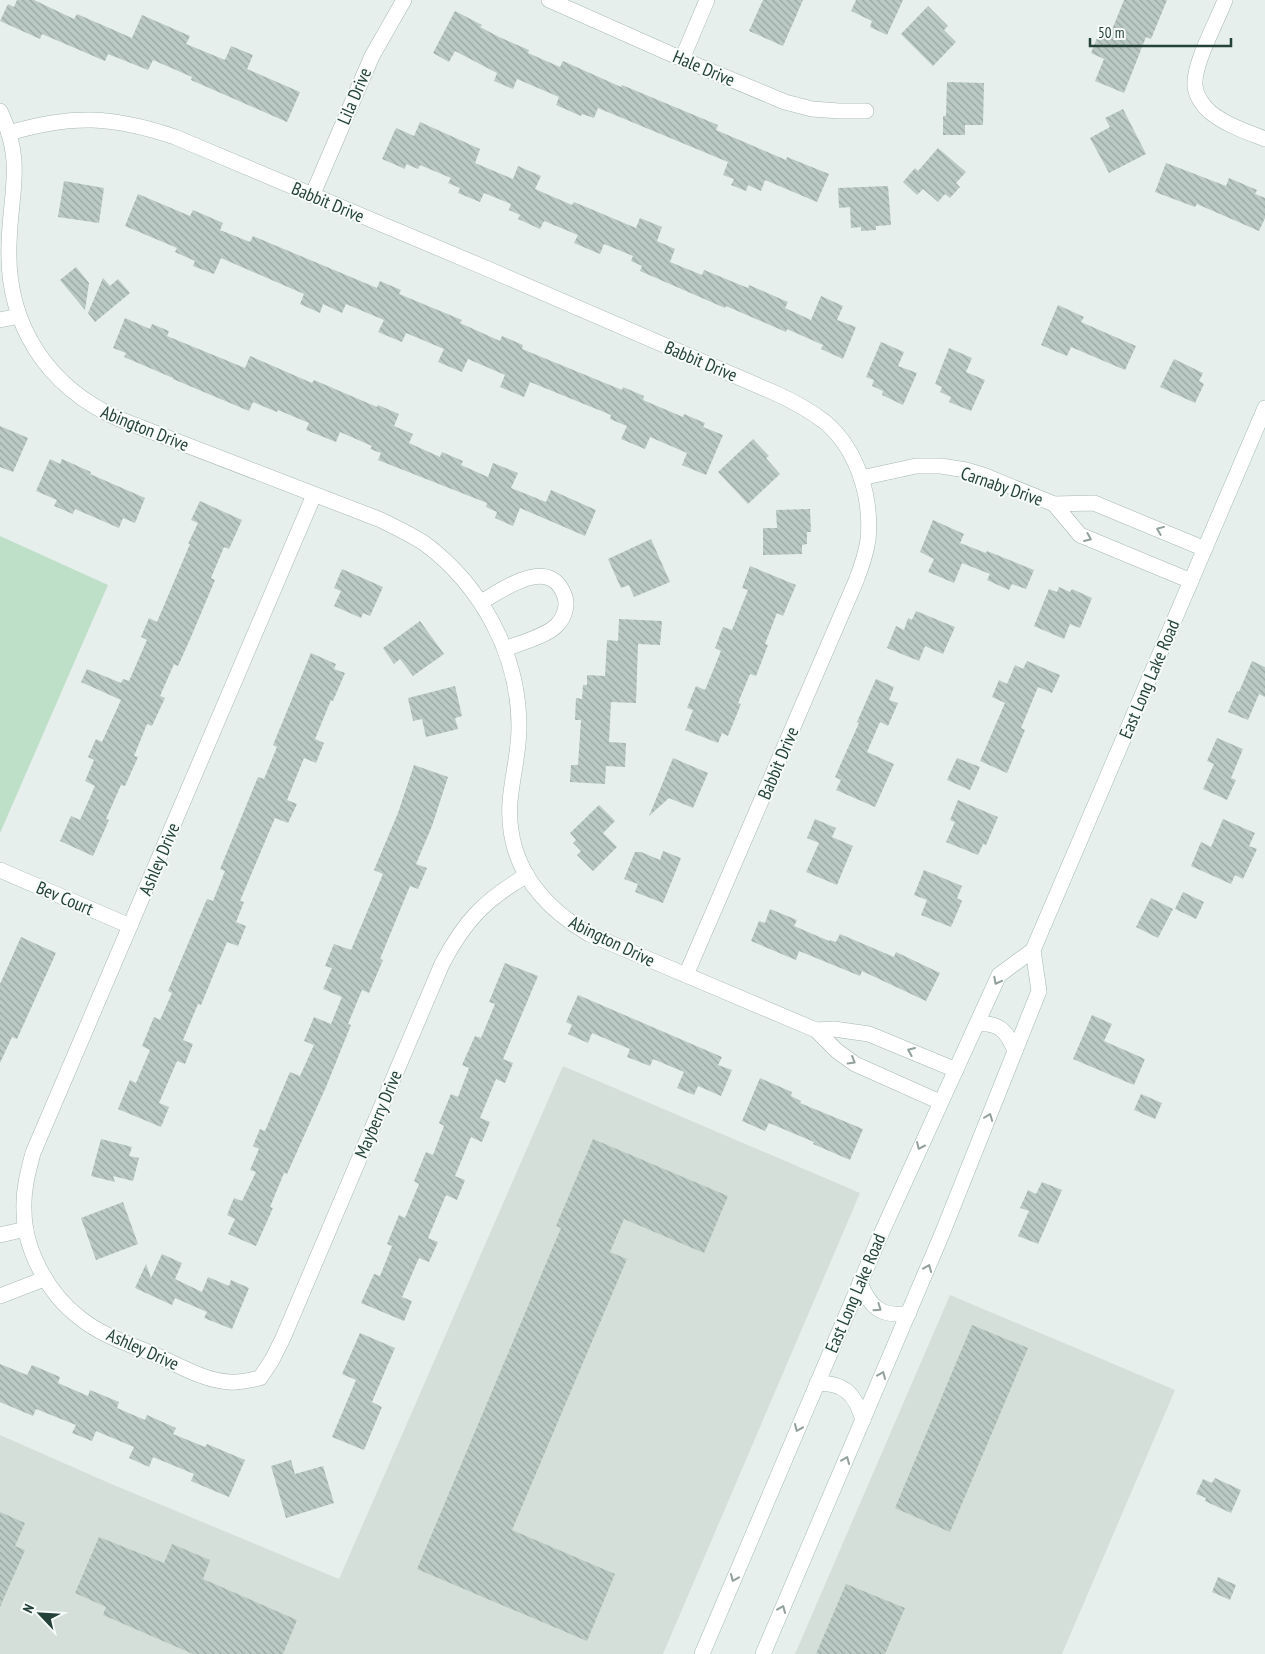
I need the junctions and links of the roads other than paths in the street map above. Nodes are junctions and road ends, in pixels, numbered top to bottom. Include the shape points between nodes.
1 (404, 0) edge
2 (549, 0) edge
3 (707, 0) edge
4 (1225, 0) edge
5 (682, 59) junction
6 (0, 111) edge
7 (866, 111) dead end
8 (9, 133) junction
9 (1265, 139) edge
10 (312, 196) junction
11 (20, 316) junction
12 (0, 320) edge
13 (1265, 408) edge
14 (861, 478) junction
15 (314, 494) junction
16 (1054, 504) junction
17 (1205, 548) junction
18 (1191, 581) junction
19 (481, 602) junction
20 (505, 649) junction
21 (0, 870) edge
22 (527, 875) junction
23 (130, 926) junction
24 (1033, 950) junction
25 (686, 975) junction
26 (976, 1024) junction
27 (816, 1030) junction
28 (1014, 1051) junction
29 (956, 1070) junction
30 (940, 1102) junction
31 (26, 1229) junction
32 (0, 1235) edge
33 (44, 1279) junction
34 (860, 1282) junction
35 (0, 1296) edge
36 (909, 1313) junction
37 (260, 1378) joint
38 (817, 1384) junction
39 (863, 1420) junction
40 (702, 1654) edge
41 (763, 1654) edge

1 - 10 street, Lila Drive via 372,56
2 - 5 street, Hale Drive
3 - 5 street
4 - 9 street via 1200,59 1195,87 1204,106 1212,113
5 - 7 street, Hale Drive via 794,104 812,109
6 - 8 street, Abington Drive
8 - 10 street, Babbit Drive via 74,120 133,124 175,137
8 - 11 street, Abington Drive via 16,171 9,260
10 - 14 street, Babbit Drive via 795,402 838,436 855,460
11 - 12 street
11 - 15 street, Abington Drive via 33,345 47,365 88,404
13 - 17 street, East Long Lake Road
14 - 16 street, Carnaby Drive via 916,466 941,466 983,475
14 - 25 street, Babbit Drive via 866,499 868,542 858,575
15 - 19 street, Abington Drive via 381,520 423,543 467,583
15 - 23 street, Ashley Drive
17 -> 16 street, Carnaby Drive via 1094,503
16 -> 18 street, Carnaby Drive via 1080,535
17 - 18 street, East Long Lake Road
18 - 24 street, East Long Lake Road
19 - 20 street, Abington Drive
19 - 20 street via 535,576 552,579 563,592 565,610 558,625
20 - 22 street, Abington Drive via 518,706 519,728 510,803 511,826 518,856
21 - 23 street, Bev Court
22 - 25 street, Abington Drive via 550,906 569,922 589,934
22 - 37 street, Mayberry Drive via 481,908 457,937 442,964 283,1338
23 - 31 street, Ashley Drive via 33,1154 25,1189
24 -> 26 street, East Long Lake Road via 999,975
24 - 28 street via 1039,991
25 - 27 street, Abington Drive
26 - 28 street via 987,1023 1004,1031
26 - 29 street, East Long Lake Road
29 -> 27 street, Abington Drive via 869,1034 834,1028
27 -> 30 street, Abington Drive via 837,1052 855,1064
36 -> 28 street
29 - 30 street, East Long Lake Road
30 -> 34 street, East Long Lake Road
31 - 32 street
31 - 33 street, Ashley Drive
33 - 35 street
33 - 37 street, Ashley Drive via 67,1308 112,1336 217,1380 230,1382
34 -> 36 street via 868,1300 882,1312
34 - 38 street, East Long Lake Road
39 -> 36 street
38 - 39 street via 828,1383 843,1388 859,1406
38 -> 40 street, East Long Lake Road
41 -> 39 street

